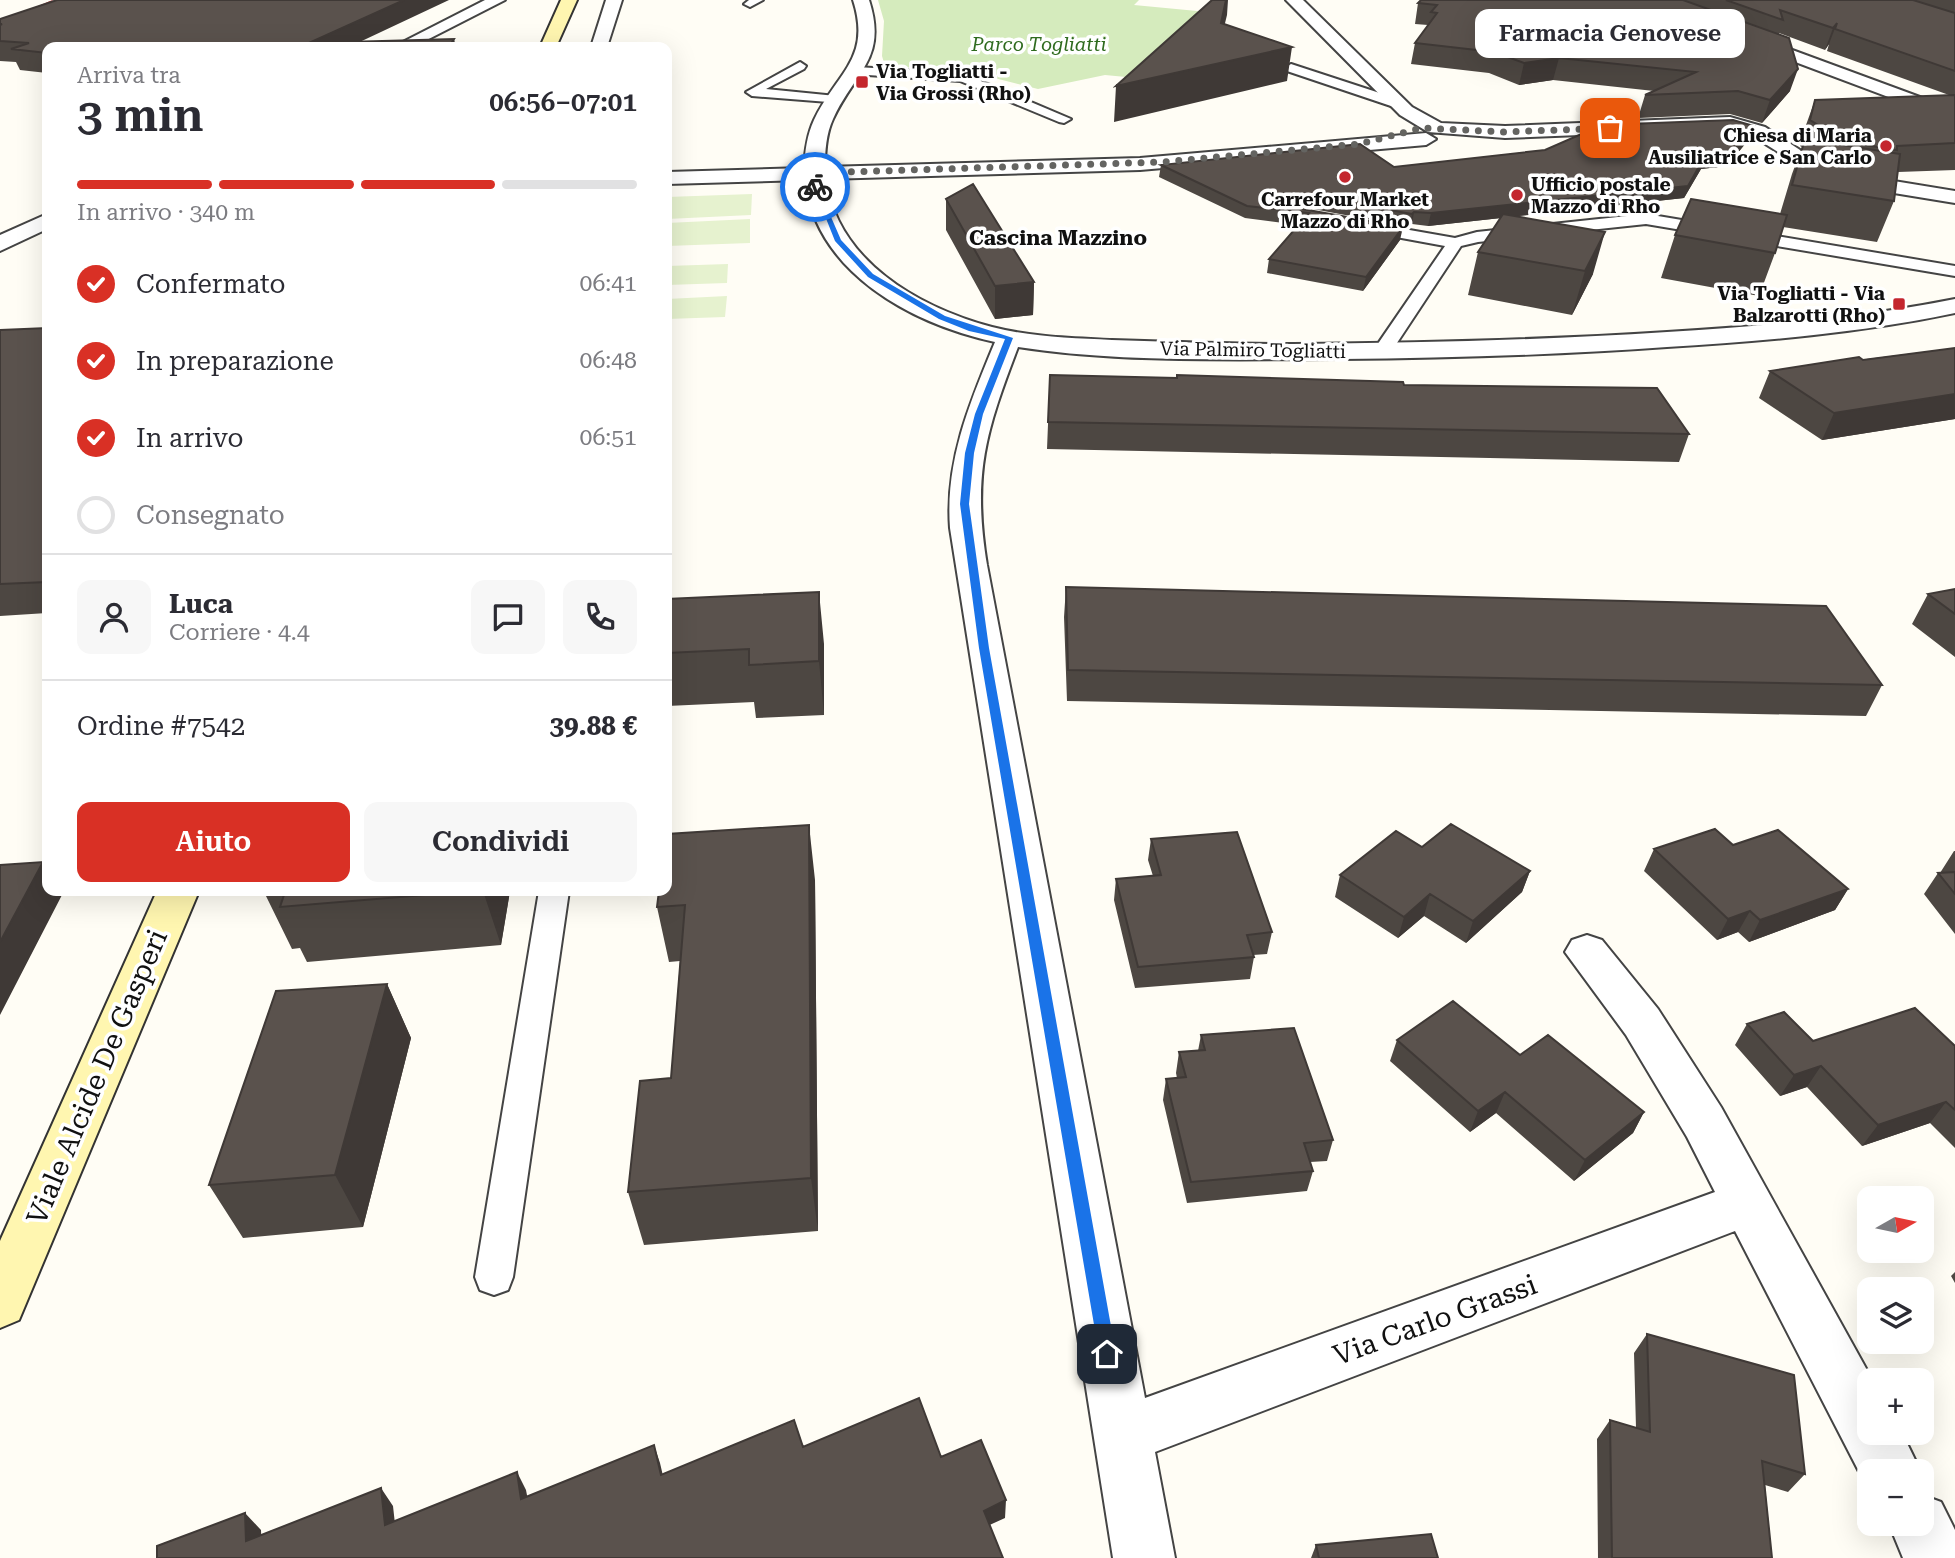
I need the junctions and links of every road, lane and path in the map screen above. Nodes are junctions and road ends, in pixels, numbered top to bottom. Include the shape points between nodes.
1 (498, 0) edge
2 (569, 0) edge
3 (614, 0) edge
4 (860, 0) edge
5 (1294, 0) edge
6 (1643, 0) edge
7 (411, 42) edge
8 (550, 42) edge
9 (601, 42) edge
10 (800, 66) dead end
11 (1291, 68) dead end
12 (856, 71) junction
13 (1944, 92) edge
14 (1906, 96) junction
15 (836, 100) junction
16 (1955, 116) edge
17 (1064, 119) dead end
18 (1682, 124) junction
19 (1422, 127) junction
20 (1719, 142) edge
21 (1782, 168) dead end
22 (815, 173) junction
23 (1828, 175) junction
24 (672, 176) edge
25 (1955, 197) edge
26 (42, 223) edge
27 (1348, 224) edge
28 (1455, 243) junction
29 (0, 244) edge
30 (1955, 271) edge
31 (1955, 306) edge
32 (1009, 338) junction
33 (1382, 351) junction
34 (176, 896) edge
35 (553, 896) edge
36 (1587, 952) dead end
37 (1747, 1203) junction
38 (495, 1277) dead end
39 (0, 1302) edge
40 (1857, 1410) edge
41 (1122, 1434) junction
42 (1925, 1536) edge
43 (1144, 1558) edge
44 (1936, 1558) edge

1 - 7 street
2 - 8 street
3 - 9 street
4 - 12 street, Via Palmiro Togliatti via 868,27
5 - 19 street
6 - 14 street
10 - 15 lane via 752,92
11 - 19 lane
12 - 15 street, Via Palmiro Togliatti
12 - 17 lane via 962,77
13 - 14 street
14 - 16 street
15 - 22 street, Via Palmiro Togliatti via 819,134
18 - 19 street via 1505,132
18 - 20 street
18 - 23 street via 1749,127
19 - 22 street via 1359,144 1140,164
21 - 23 street
22 - 24 street
22 - 32 street, Via Palmiro Togliatti via 832,230 870,276 942,317
23 - 25 street
26 - 29 street
27 - 28 lane
28 - 30 lane via 1646,219
28 - 33 lane
31 - 33 street, Via Palmiro Togliatti via 1713,337
32 - 33 street, Via Palmiro Togliatti via 1161,350
32 - 41 street via 979,414 970,453 965,516 984,648
34 - 39 street, Viale Alcide De Gasperi
35 - 38 lane
36 - 37 street via 1668,1060
37 - 40 street
37 - 41 street, Via Carlo Grassi
41 - 43 street
42 - 44 street

